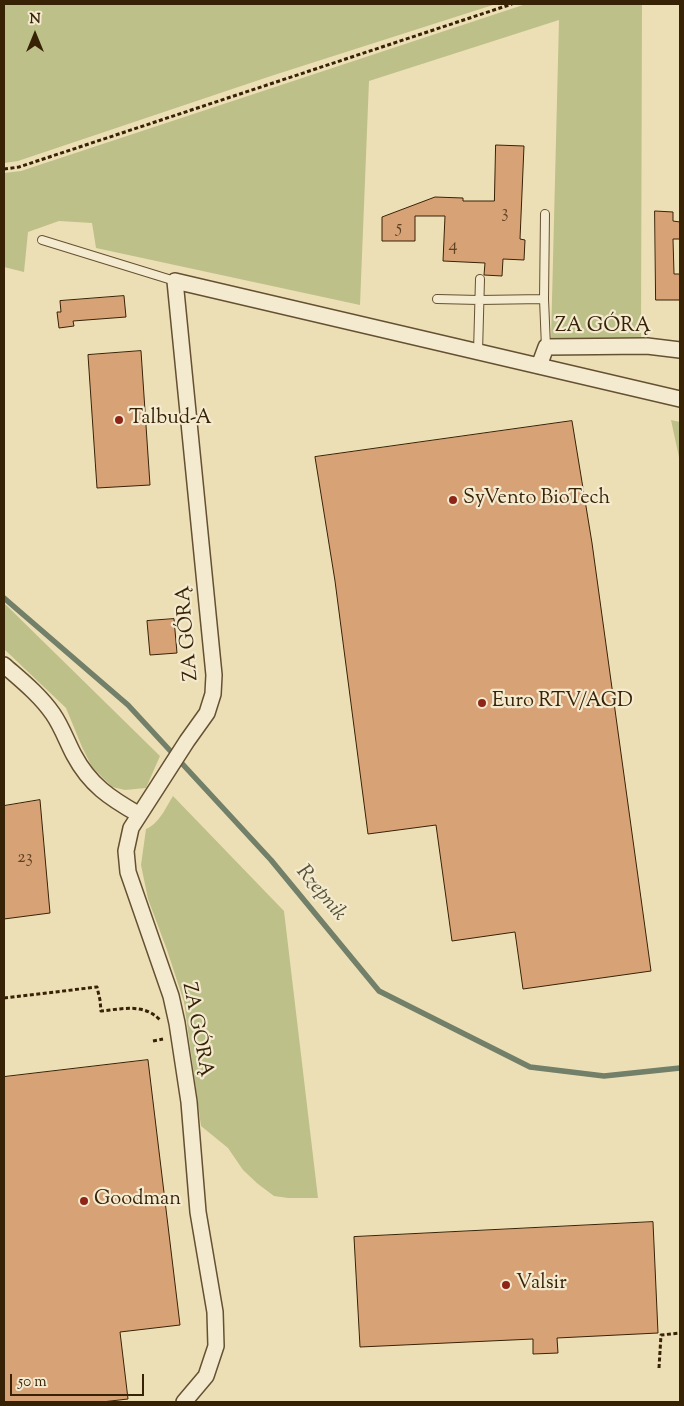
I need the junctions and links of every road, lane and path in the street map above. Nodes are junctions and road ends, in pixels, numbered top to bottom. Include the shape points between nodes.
1 (512, 4) edge
2 (4, 169) edge
3 (545, 214) dead end
4 (42, 240) dead end
5 (480, 279) dead end
6 (175, 281) junction
7 (437, 299) dead end
8 (544, 299) junction
9 (479, 300) junction
10 (546, 347) junction
11 (680, 350) edge
12 (478, 352) junction
13 (539, 366) junction
14 (680, 399) edge
15 (4, 665) edge
16 (138, 814) junction
17 (4, 998) edge
18 (162, 1022) dead end
19 (680, 1333) edge
20 (659, 1368) dead end
21 (184, 1402) edge

1 - 2 path via 19,167
3 - 8 lane
4 - 6 lane
5 - 9 lane
6 - 12 street, ZA GÓRĄ
6 - 16 street, ZA GÓRĄ via 214,675 213,694 207,713
7 - 9 lane
8 - 9 lane
8 - 10 lane
9 - 12 lane
10 - 11 street, ZA GÓRĄ via 647,346
10 - 13 street, ZA GÓRĄ
12 - 13 street, ZA GÓRĄ
13 - 14 street, ZA GÓRĄ
15 - 16 street via 44,702 90,779 114,800
16 - 21 street, ZA GÓRĄ via 130,828 126,851 128,872 172,996 189,1102 198,1212 215,1312 216,1346 206,1376
17 - 18 path via 97,988 101,1011 136,1008 148,1011
19 - 20 path via 661,1336

